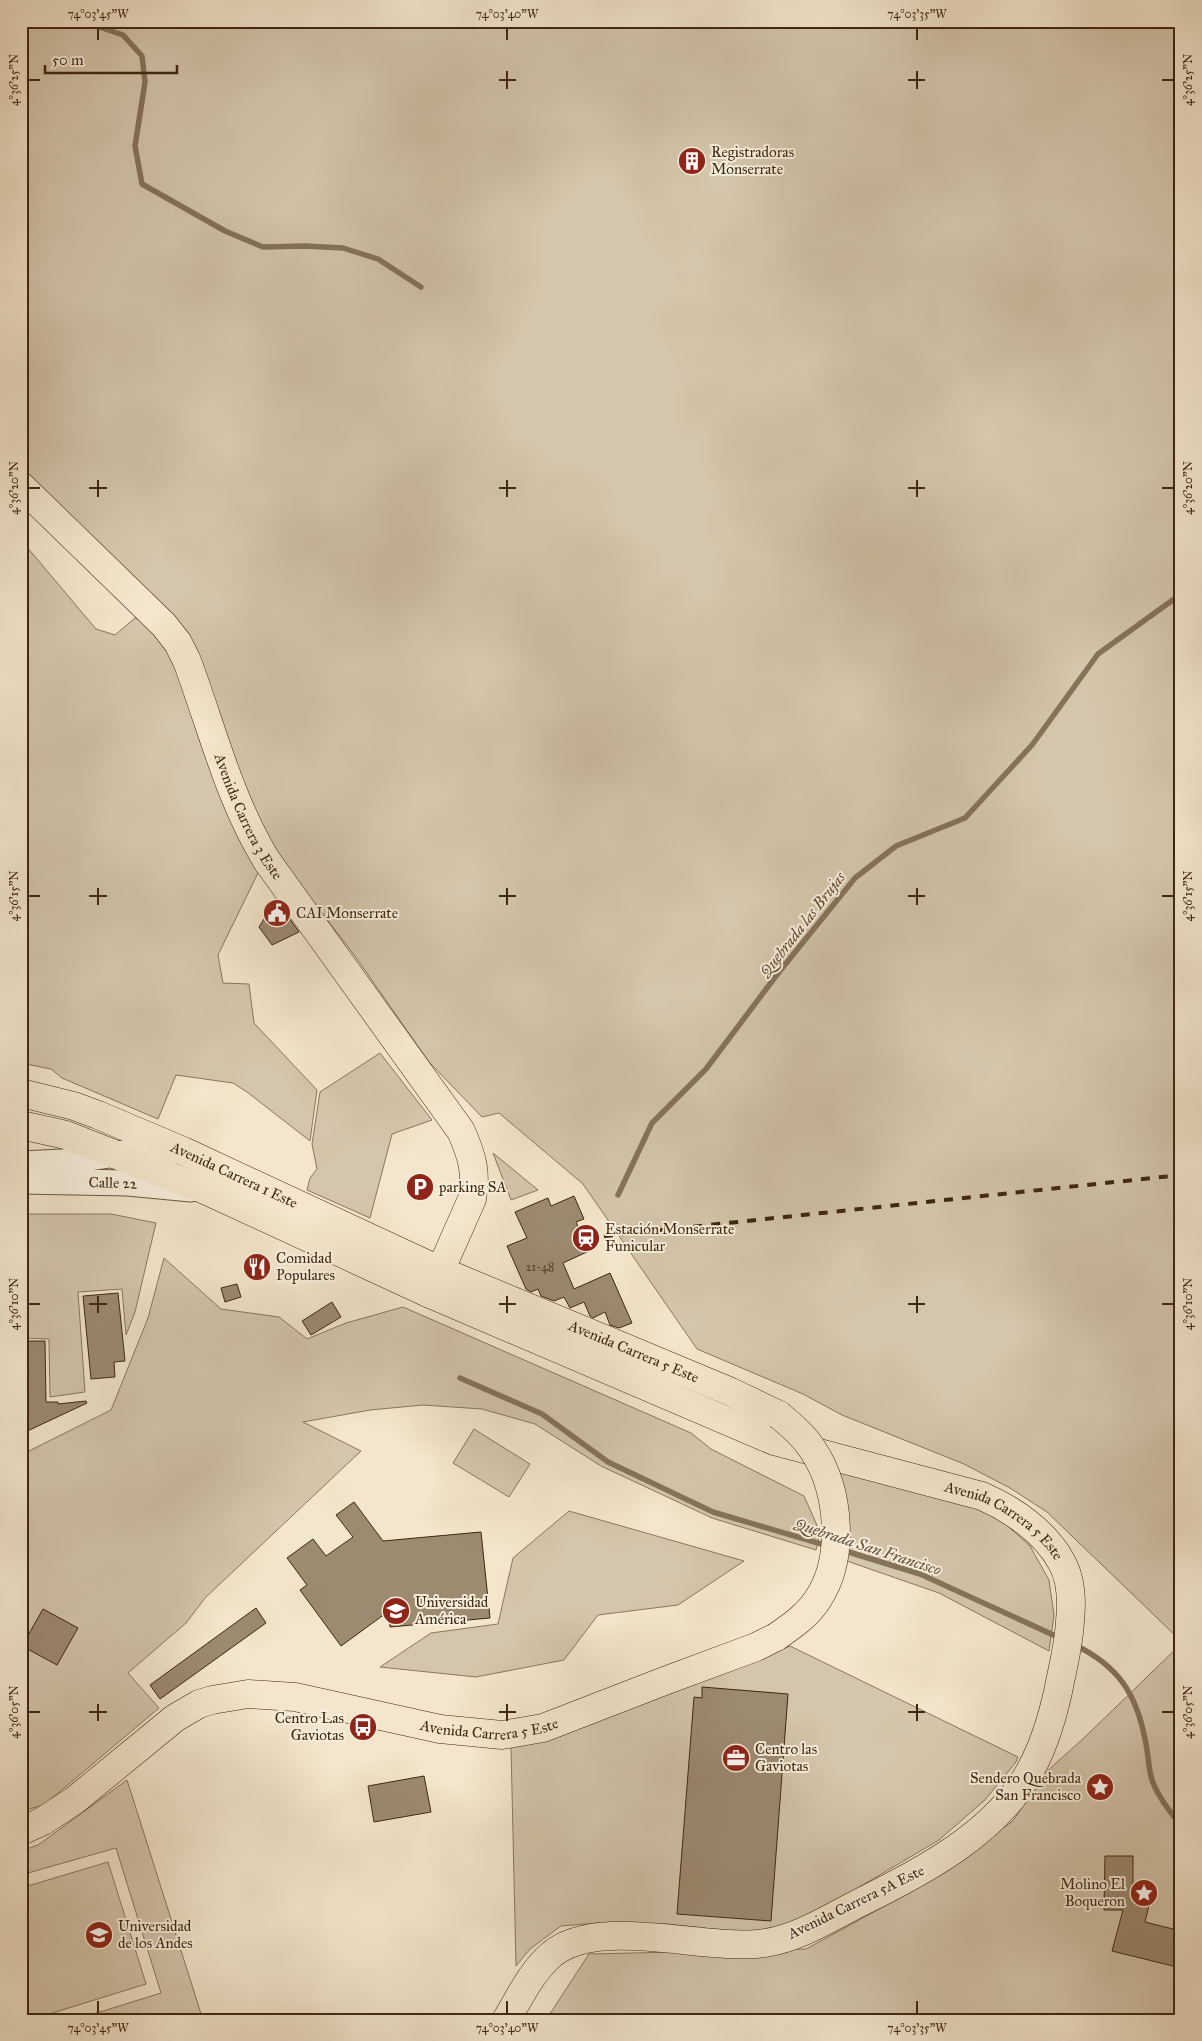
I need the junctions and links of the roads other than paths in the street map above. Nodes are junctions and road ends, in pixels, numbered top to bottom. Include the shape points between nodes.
1 (21, 486) edge
2 (21, 1093) edge
3 (21, 1125) edge
4 (183, 1151) junction
5 (115, 1154) junction
6 (21, 1164) edge
7 (21, 1181) edge
8 (204, 1190) junction
9 (435, 1282) junction
10 (1067, 1643) joint
11 (21, 1831) edge
12 (506, 2020) edge

1 - 9 main road, Avenida Carrera 3 Este via 164,625 178,643 239,808 254,839 461,1131 470,1151 475,1183 462,1224
2 - 4 main road, Avenida Carrera 1 Este via 74,1106
3 - 5 main road, Avenida Carrera 1 Este via 66,1135
4 - 5 street, Calle 22 via 144,1150
4 - 9 main road, Avenida Carrera 1 Este
5 - 6 street, Calle 22
5 - 8 main road, Avenida Carrera 1 Este
7 - 8 street, Calle 22 via 128,1183
8 - 9 main road, Avenida Carrera 1 Este
9 - 10 main road, Avenida Carrera 5 Este via 774,1441 966,1490 1010,1510 1032,1528 1062,1561 1070,1585
9 - 11 main road, Avenida Carrera 5 Este, bridge via 731,1392 779,1415 802,1435 814,1452 832,1497 837,1540 830,1576 818,1600 808,1613 776,1637 756,1647 543,1728 502,1735 440,1729 295,1697 248,1694 212,1700 175,1718 75,1800
10 - 12 main road, Avenida Carrera 5A Este via 1049,1728 1031,1770 1011,1800 954,1851 900,1883 776,1941 749,1944 615,1936 582,1939 563,1946 538,1968

